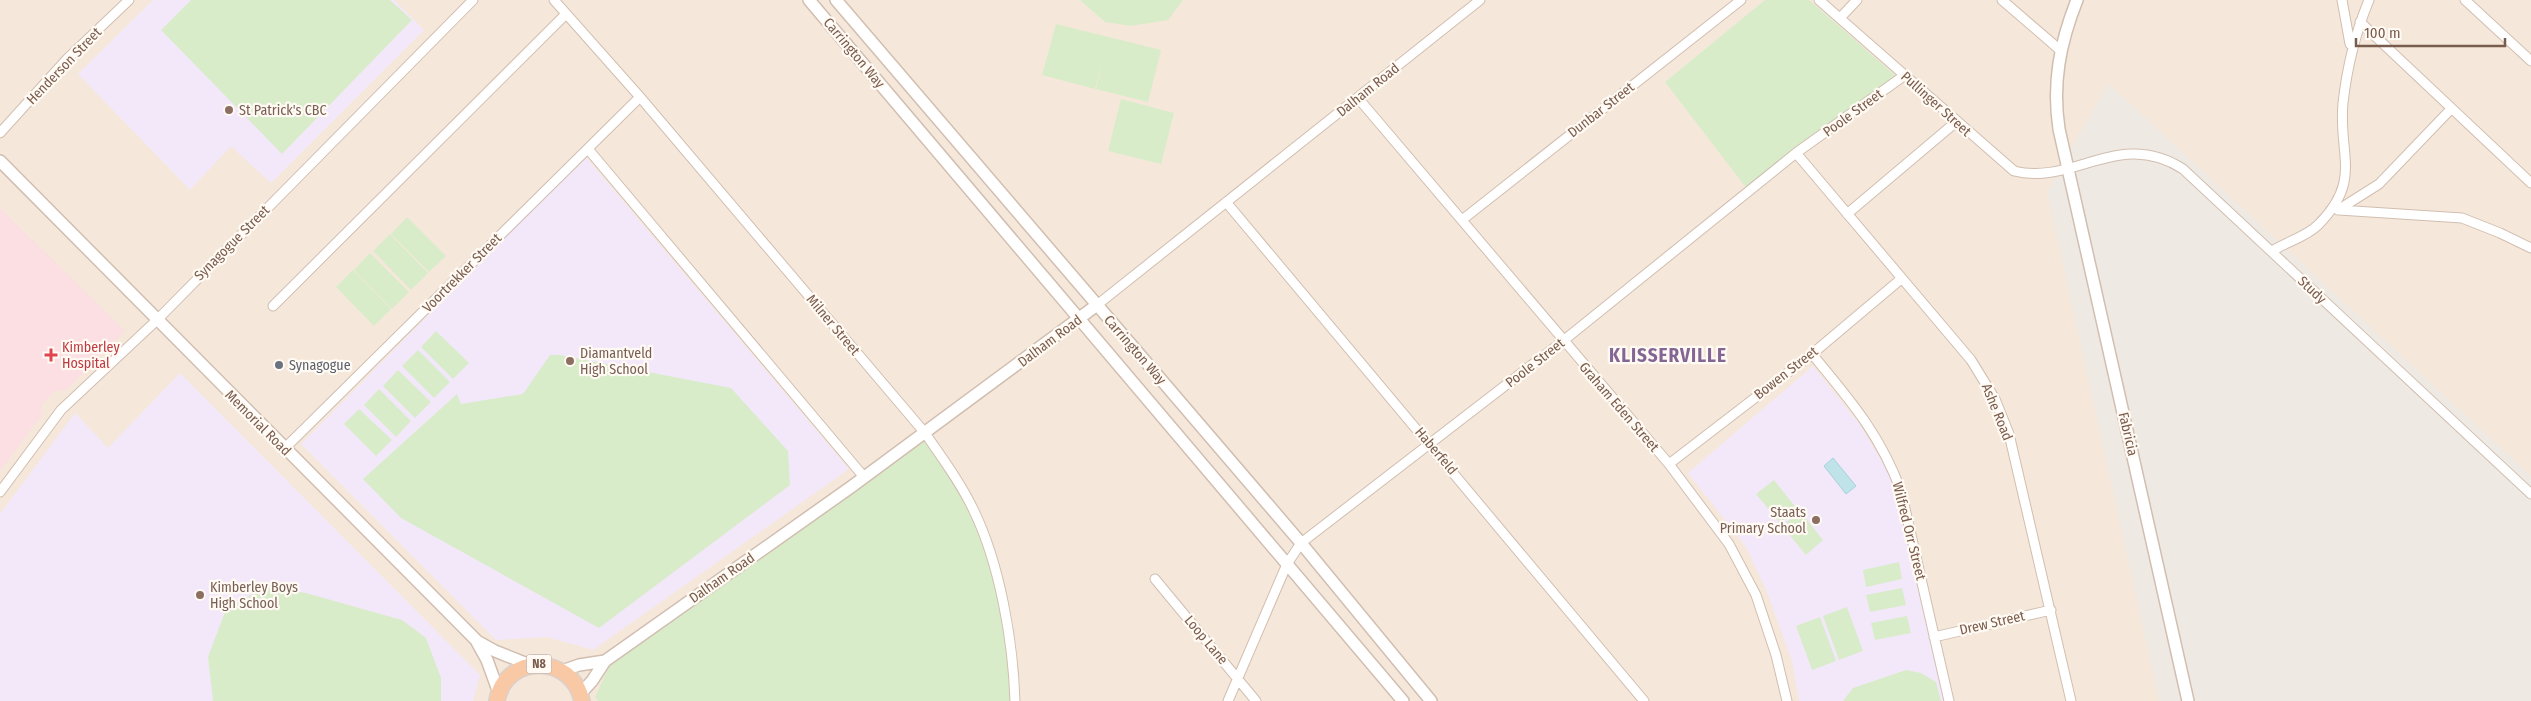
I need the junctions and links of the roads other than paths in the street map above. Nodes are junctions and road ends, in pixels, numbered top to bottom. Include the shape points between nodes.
1 (129, 0) edge
2 (473, 0) edge
3 (554, 0) edge
4 (809, 0) edge
5 (836, 0) edge
6 (1480, 0) edge
7 (1740, 0) edge
8 (1819, 0) edge
9 (1856, 0) edge
10 (2002, 0) edge
11 (2077, 0) edge
12 (2342, 0) edge
13 (2368, 0) edge
14 (2465, 0) edge
15 (566, 14) junction
16 (1840, 18) junction
17 (2360, 22) junction
18 (2060, 50) junction
19 (2350, 54) junction
20 (2531, 61) edge
21 (1905, 75) junction
22 (640, 97) junction
23 (1358, 98) junction
24 (2451, 109) junction
25 (1956, 122) junction
26 (0, 133) edge
27 (588, 149) junction
28 (1796, 153) junction
29 (0, 161) edge
30 (2066, 168) junction
31 (2531, 183) edge
32 (1226, 202) junction
33 (2339, 210) junction
34 (1847, 214) junction
35 (2325, 218) junction
36 (1462, 220) junction
37 (2531, 248) edge
38 (2272, 251) junction
39 (1901, 279) junction
40 (1097, 305) junction
41 (273, 306) dead end
42 (1080, 319) junction
43 (157, 320) junction
44 (1563, 341) junction
45 (1812, 354) junction
46 (925, 433) junction
47 (1431, 445) junction
48 (284, 449) junction
49 (1669, 464) junction
50 (864, 477) junction
51 (0, 492) edge
52 (2531, 494) edge
53 (1301, 543) junction
54 (1287, 564) junction
55 (1155, 579) dead end
56 (2051, 610) junction
57 (1934, 637) junction
58 (477, 641) junction
59 (605, 661) junction
60 (530, 665) junction
61 (562, 671) junction
62 (1237, 678) junction
63 (498, 697) edge
64 (581, 697) edge
65 (1015, 701) edge
66 (1228, 701) edge
67 (1256, 701) edge
68 (1403, 701) edge
69 (1431, 701) edge
70 (1644, 701) edge
71 (1787, 701) edge
72 (1949, 701) edge
73 (2071, 701) edge
74 (2188, 701) edge

1 - 26 street, Henderson Street via 67,60
2 - 43 street, Synagogue Street
3 - 15 street, Milner Street
4 - 42 street, Carrington Way
5 - 40 street, Carrington Way
6 - 23 street, Dalham Road
7 - 36 street, Dunbar Street
8 - 16 street, Pullinger Street
9 - 16 street
10 - 18 street
11 - 18 street, Fabricia
12 - 19 street
13 - 17 street
14 - 20 street
15 - 22 street, Milner Street
15 - 41 street
16 - 21 street, Pullinger Street
17 - 19 street
17 - 24 street
18 - 30 street, Fabricia via 2056,106
19 - 35 street via 2343,105 2347,173 2341,193
21 - 25 street, Pullinger Street
21 - 28 street, Poole Street
22 - 27 street, Voortrekker Street
22 - 46 street, Milner Street
23 - 32 street, Dalham Road
23 - 36 street, Graham Eden Street
24 - 31 street
24 - 33 street via 2379,184
25 - 30 street, Pullinger Street via 2014,171 2037,174
25 - 34 street
27 - 48 street, Voortrekker Street
27 - 50 street
28 - 34 street, Ashe Road
28 - 44 street, Poole Street
29 - 43 street, Memorial Road
30 - 38 street, Study via 2134,153 2154,154 2196,180
30 - 74 street, Fabricia
32 - 40 street, Dalham Road
32 - 47 street, Haberfeld
33 - 35 street
33 - 37 street via 2462,218
34 - 39 street, Ashe Road
35 - 38 street via 2310,231
36 - 44 street, Graham Eden Street
38 - 52 street, Study
39 - 45 street, Bowen Street
39 - 56 street, Ashe Road via 1971,360 1995,399 2009,434
40 - 42 street, Dalham Road
40 - 53 street, Carrington Way
42 - 46 street, Dalham Road
42 - 54 street, Carrington Way
43 - 48 street, Memorial Road
43 - 51 street, Synagogue Street via 61,410
44 - 47 street, Poole Street
44 - 49 street, Graham Eden Street
45 - 49 street, Bowen Street
45 - 57 street, Wilfred Orr Street via 1864,416 1894,473 1901,491
46 - 50 street, Dalham Road
46 - 65 street, Milner Street via 961,487 985,542 1006,620
47 - 53 street, Poole Street
47 - 70 street, Haberfeld
48 - 58 street, Memorial Road
49 - 71 street, Graham Eden Street via 1729,544 1756,595
50 - 59 street, Dalham Road
53 - 54 street, Poole Street
53 - 69 street, Carrington Way
54 - 62 street, Poole Street
54 - 68 street, Carrington Way
55 - 62 street, Loop Lane
56 - 57 street, Drew Street
56 - 73 street, Ashe Road
57 - 72 street, Wilfred Orr Street
58 - 60 street, Memorial Road
58 - 63 street via 487,660
59 - 61 street, Dalham Road
59 - 64 street, Dalham Road
60 - 61 highway, N8 via 547,665
60 - 63 highway, N8 via 514,672 502,686
61 - 64 highway, N8 via 576,685
62 - 66 street, Poole Street
62 - 67 street, Loop Lane

